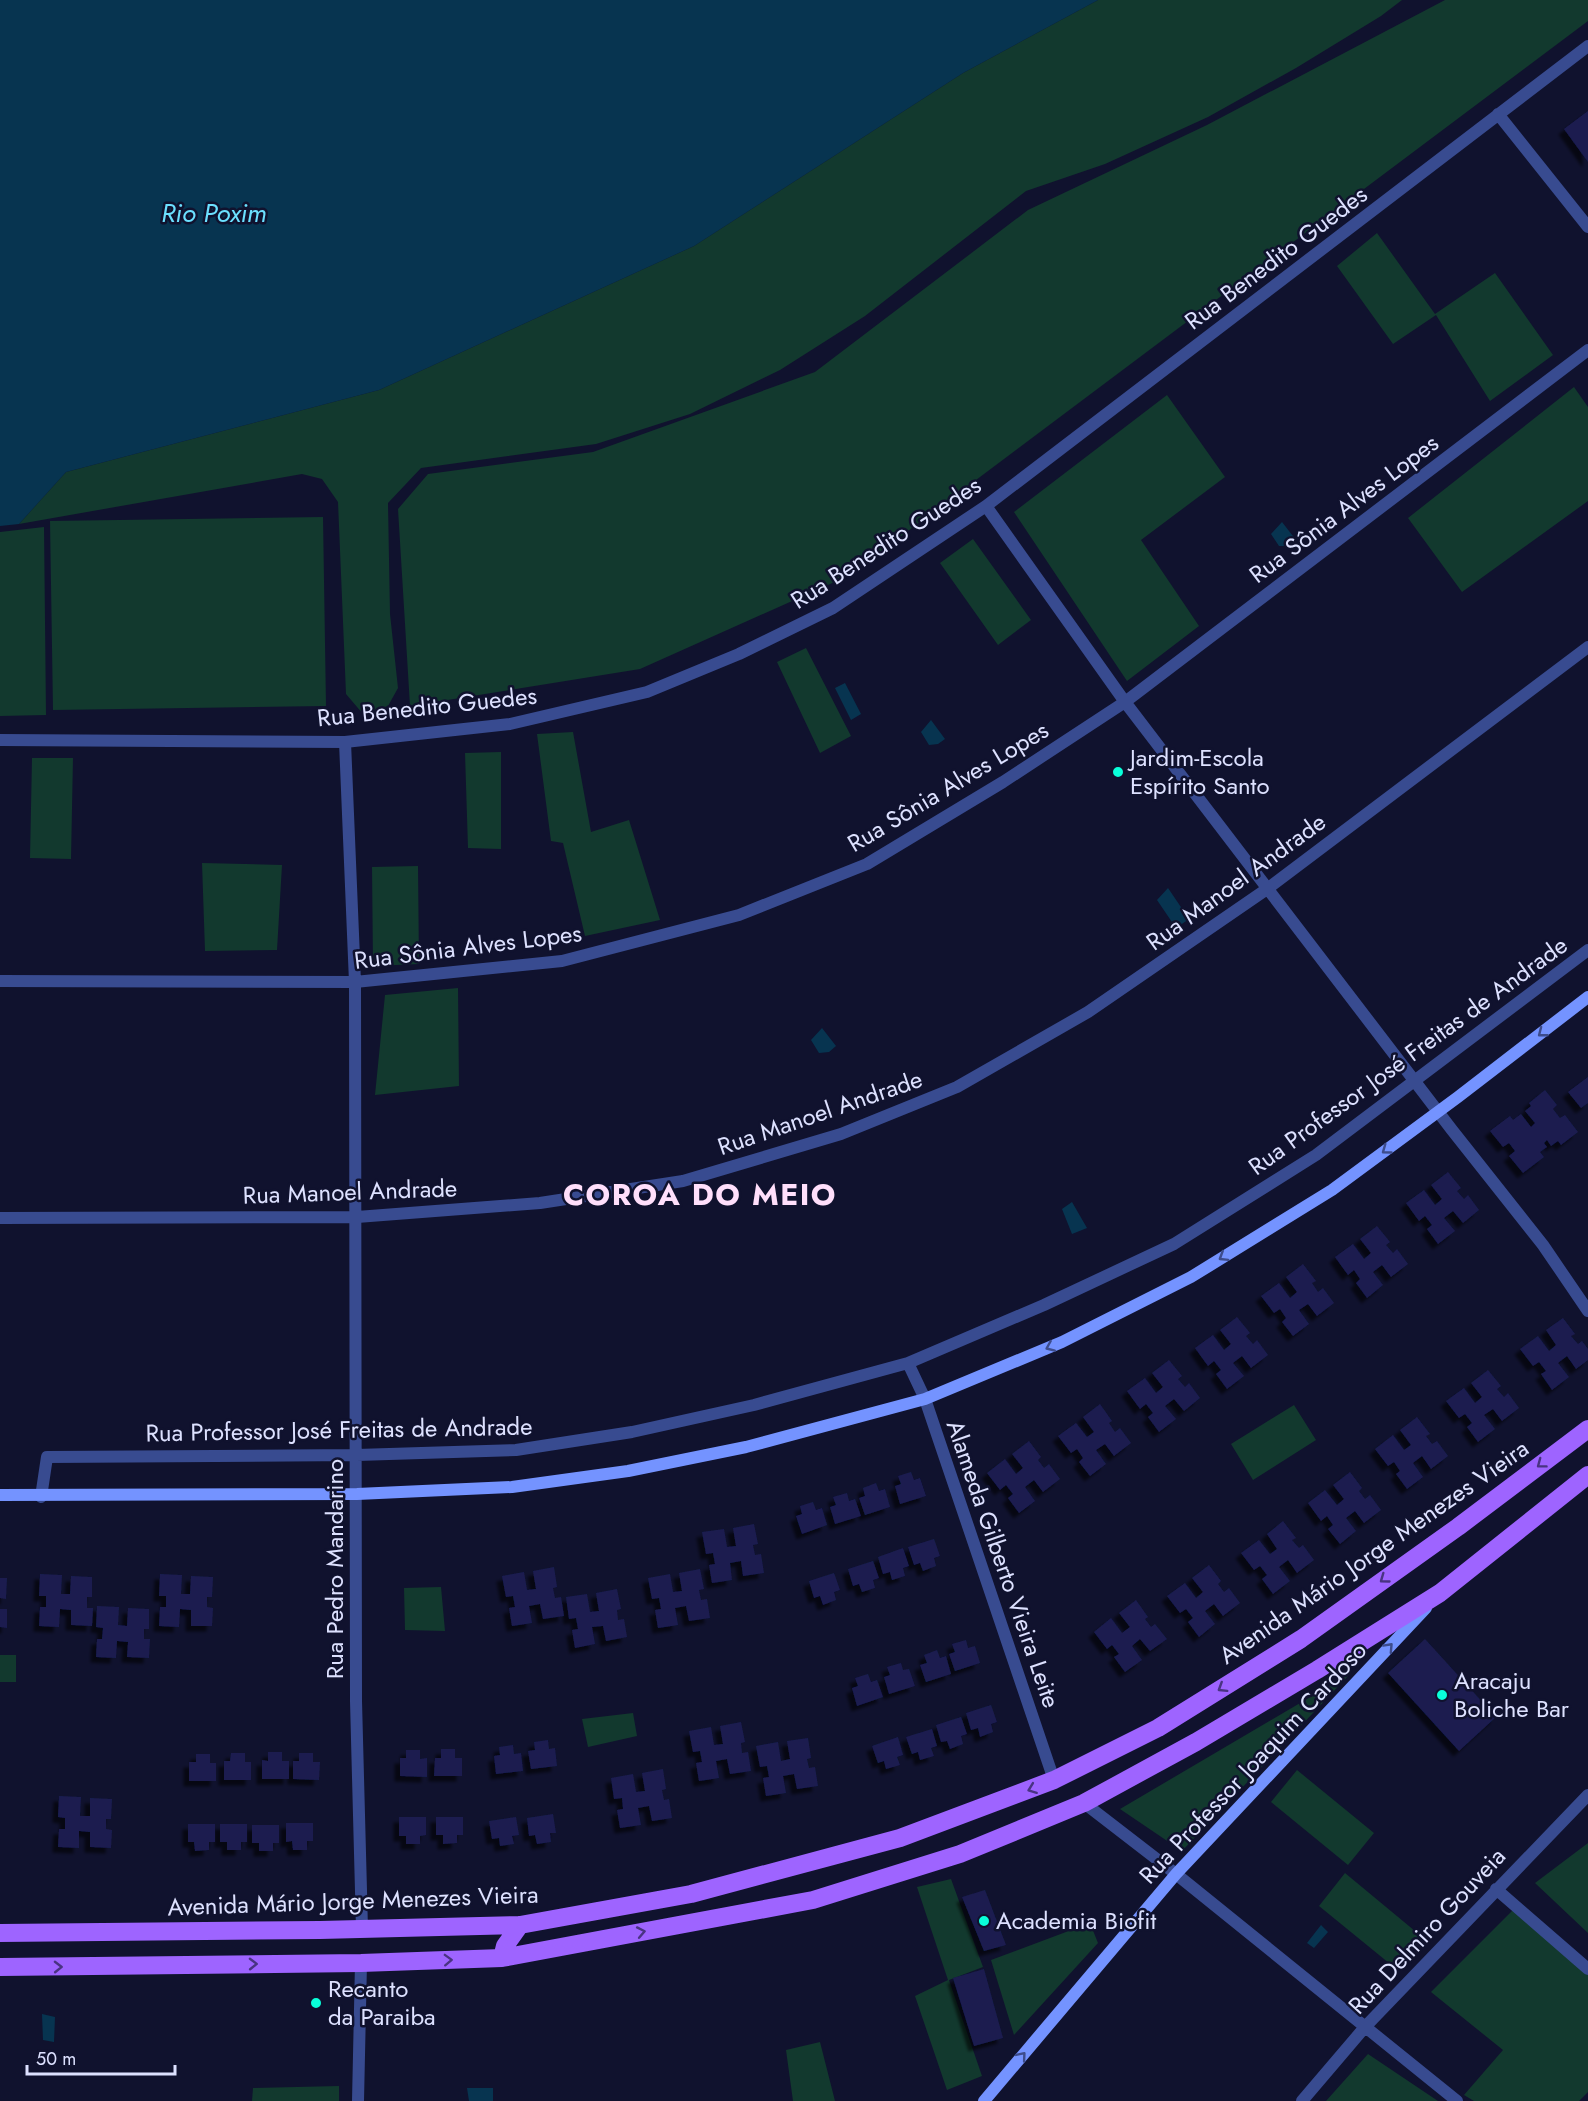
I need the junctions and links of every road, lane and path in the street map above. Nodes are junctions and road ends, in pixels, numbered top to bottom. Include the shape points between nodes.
1 (1588, 46) edge
2 (1498, 114) junction
3 (1588, 227) edge
4 (1588, 350) edge
5 (986, 506) junction
6 (1588, 647) edge
7 (1125, 702) junction
8 (0, 740) edge
9 (345, 742) junction
10 (1267, 889) junction
11 (1588, 950) edge
12 (0, 981) edge
13 (355, 982) junction
14 (1588, 998) edge
15 (1416, 1081) junction
16 (1438, 1112) junction
17 (357, 1217) junction
18 (0, 1218) edge
19 (1588, 1311) edge
20 (908, 1363) junction
21 (925, 1400) junction
22 (1588, 1429) edge
23 (357, 1455) junction
24 (1588, 1475) edge
25 (357, 1494) junction
26 (0, 1495) edge
27 (41, 1497) junction
28 (1440, 1593) junction
29 (1054, 1780) junction
30 (1588, 1795) edge
31 (1084, 1803) junction
32 (1176, 1874) junction
33 (1496, 1890) junction
34 (520, 1925) junction
35 (362, 1929) junction
36 (0, 1933) edge
37 (502, 1958) junction
38 (361, 1963) junction
39 (0, 1967) edge
40 (1588, 1969) edge
41 (1365, 2027) junction
42 (358, 2101) edge
43 (984, 2101) edge
44 (1302, 2101) edge
45 (1456, 2101) edge

1 - 2 street, Rua Benedito Guedes
2 - 3 street
2 - 5 street, Rua Benedito Guedes
4 - 7 street, Rua Sônia Alves Lopes
5 - 7 street
5 - 9 street, Rua Benedito Guedes via 833,608 739,654 648,692 510,724
6 - 10 street, Rua Manoel Andrade
7 - 10 street
7 - 13 street, Rua Sônia Alves Lopes via 867,864 739,915 562,962
8 - 9 street, Rua Benedito Guedes
9 - 13 street, Rua Pedro Mandarino
10 - 15 street
10 - 17 street, Rua Manoel Andrade via 1078,1018 957,1087 841,1134 683,1181 540,1203
11 - 15 street, Rua Professor José Freitas de Andrade
12 - 13 street, Rua Sônia Alves Lopes
13 - 17 street, Rua Pedro Mandarino
14 -> 16 street
15 - 16 street
15 - 20 street, Rua Professor José Freitas de Andrade via 1316,1155 1174,1244
16 - 19 street via 1543,1245
16 -> 21 street via 1332,1190 1191,1277 1062,1342
17 - 18 street, Rua Manoel Andrade
17 - 23 street, Rua Pedro Mandarino
20 - 21 street, Alameda Gilberto Vieira Leite
20 - 23 street, Rua Professor José Freitas de Andrade via 754,1405 633,1432 516,1450
21 - 25 street via 746,1447 628,1471 512,1487
21 - 29 street, Alameda Gilberto Vieira Leite
22 -> 29 main road, Avenida Mário Jorge Menezes Vieira via 1300,1639 1158,1728
23 - 25 street, Rua Pedro Mandarino
23 - 27 street, Rua Professor José Freitas de Andrade via 47,1457
24 - 28 main road
25 - 27 street
25 - 35 street, Rua Pedro Mandarino via 357,1765
26 - 27 street
28 - 31 main road via 1206,1736
32 -> 28 street, Rua Professor Joaquim Cardoso
29 -> 34 main road, Avenida Mário Jorge Menezes Vieira via 877,1845 691,1894
30 - 33 street, Rua Delmiro Gouveia
31 - 32 street
37 -> 31 main road via 813,1900 960,1854
32 - 41 street
43 -> 32 street, Rua Professor Joaquim Cardoso
33 - 40 street
33 - 41 street, Rua Delmiro Gouveia
34 - 35 main road, Avenida Mário Jorge Menezes Vieira
34 - 37 main road via 505,1946
35 - 36 main road, Avenida Mário Jorge Menezes Vieira
38 -> 37 main road
39 -> 38 main road
38 - 42 street
41 - 44 street, Rua Delmiro Gouveia
41 - 45 street

